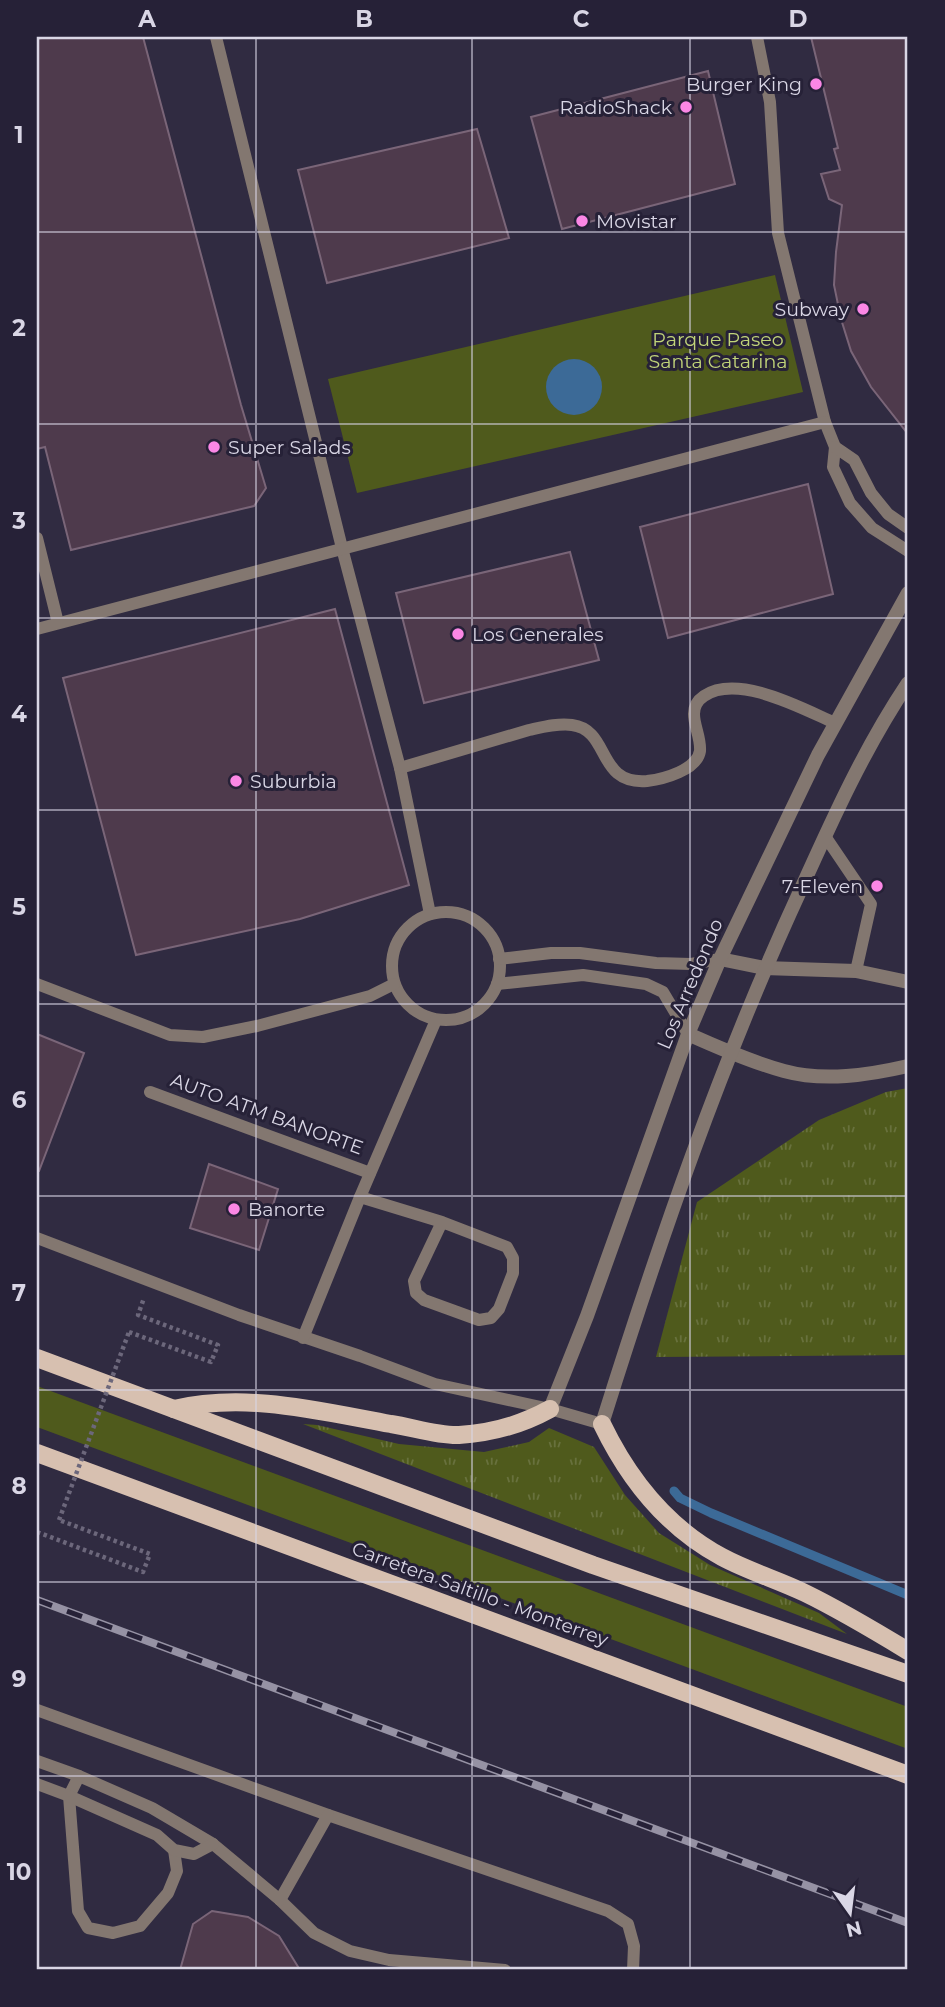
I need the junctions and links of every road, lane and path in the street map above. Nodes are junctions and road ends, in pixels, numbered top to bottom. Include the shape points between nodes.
1 (216, 37) edge
2 (757, 37) edge
3 (825, 422) junction
4 (835, 447) junction
5 (908, 528) edge
6 (37, 538) edge
7 (342, 548) junction
8 (908, 551) edge
9 (908, 593) edge
10 (58, 623) junction
11 (37, 629) edge
12 (908, 682) edge
13 (835, 723) junction
14 (400, 768) junction
15 (825, 836) junction
16 (430, 914) junction
17 (499, 959) junction
18 (720, 959) junction
19 (764, 968) junction
20 (856, 971) junction
21 (908, 982) edge
22 (37, 984) edge
23 (394, 984) junction
24 (497, 984) junction
25 (436, 1020) junction
26 (688, 1034) junction
27 (730, 1053) junction
28 (908, 1066) edge
29 (150, 1092) dead end
30 (370, 1173) junction
31 (360, 1197) junction
32 (442, 1222) junction
33 (37, 1238) edge
34 (138, 1315) dead end
35 (303, 1338) junction
36 (37, 1358) edge
37 (173, 1409) junction
38 (550, 1409) junction
39 (602, 1424) junction
40 (37, 1453) edge
41 (37, 1532) edge
42 (908, 1651) edge
43 (908, 1674) edge
44 (37, 1710) edge
45 (37, 1761) edge
46 (908, 1775) edge
47 (79, 1776) junction
48 (37, 1784) edge
49 (69, 1796) junction
50 (328, 1815) junction
51 (213, 1844) junction
52 (174, 1850) junction
53 (280, 1900) junction
54 (505, 1970) edge
55 (633, 1970) edge

1 - 7 lane
2 - 3 lane via 770,102 778,233
3 - 4 lane
3 - 7 lane
4 - 5 lane via 854,460 888,514
4 - 8 lane via 833,467 850,503 872,528
6 - 10 lane
7 - 10 lane
7 - 14 lane
9 - 13 street, Los Arredondo
10 - 11 lane
12 - 15 street
13 - 14 lane via 769,694 719,690 697,702 694,712 700,752 695,762 662,778 629,780 611,770 598,743 573,725 529,730
13 - 18 street, Los Arredondo
14 - 16 lane
15 - 19 street
15 - 20 lane via 871,904
16 - 17 lane via 461,914 475,920 496,944
16 - 23 lane via 402,934 394,949
17 - 18 lane via 580,953 656,963
17 - 24 lane
18 - 19 street
18 - 26 street, Los Arredondo
19 - 20 street
19 - 27 street
20 - 21 street
22 - 23 lane via 170,1035 203,1037 370,996
23 - 25 lane via 404,1001
24 - 25 lane via 473,1013
24 - 26 lane via 583,975 646,984 663,992
25 - 30 lane
26 - 27 street
26 - 38 street, Los Arredondo
27 - 28 street via 786,1072 836,1077
27 - 39 street
29 - 30 lane, AUTO ATM BANORTE
30 - 31 lane
31 - 32 lane
31 - 35 lane
32 - 32 lane via 507,1247 513,1258 513,1273 491,1318 479,1320 416,1293 414,1281
33 - 35 lane
34 - 41 path, bridge via 218,1345 211,1363 130,1332 59,1520 150,1554 143,1572
35 - 38 lane via 435,1384
36 - 37 main road
37 - 38 main road via 213,1402 259,1402 456,1435 498,1431
37 - 43 main road via 593,1565
38 - 39 lane
39 - 42 main road via 644,1493 696,1541 807,1594
40 - 46 main road, Carretera Saltillo - Monterrey
44 - 50 lane
45 - 47 lane
47 - 49 lane
47 - 51 lane via 152,1808
48 - 49 lane
49 - 52 lane via 157,1835
49 - 52 lane via 78,1911 88,1928 113,1933 140,1926 168,1893 177,1871
50 - 53 lane
50 - 55 lane via 608,1911 628,1924 634,1945
51 - 52 lane via 194,1854
51 - 53 lane
53 - 54 lane via 314,1933 350,1951 389,1960

